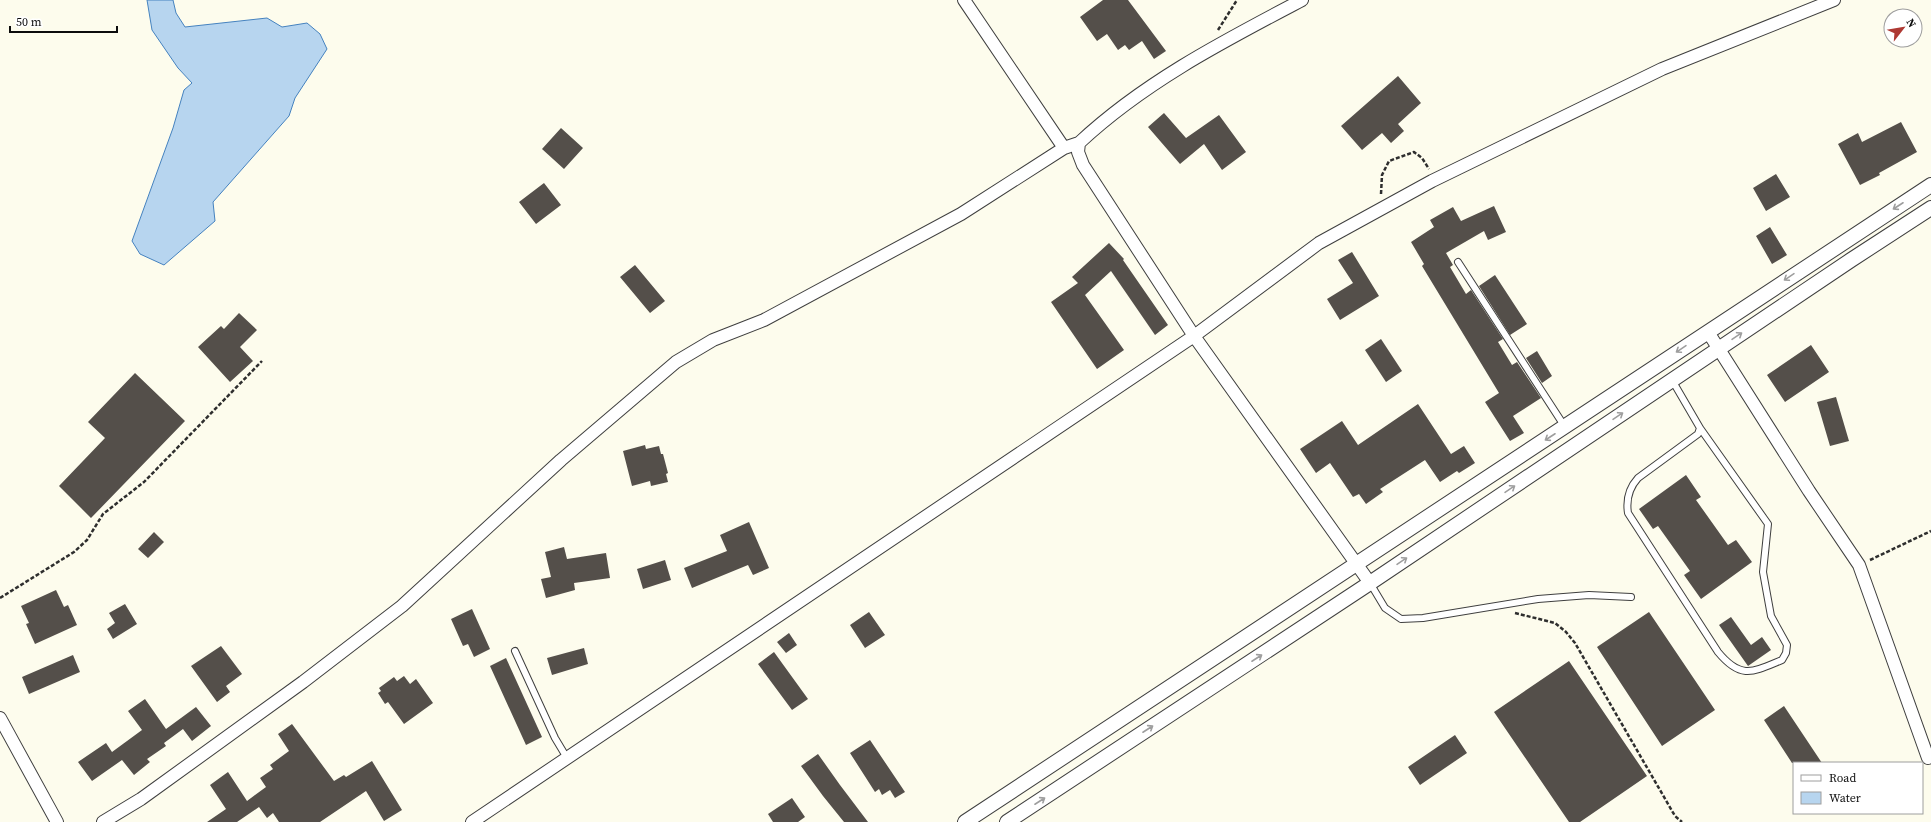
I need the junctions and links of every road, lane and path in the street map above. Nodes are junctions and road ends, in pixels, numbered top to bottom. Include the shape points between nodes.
1 (964, 0) edge
2 (1237, 0) edge
3 (1302, 0) edge
4 (1834, 0) edge
5 (1216, 32) dead end
6 (1079, 143) junction
7 (1064, 148) junction
8 (1432, 180) junction
9 (1931, 185) edge
10 (1383, 208) junction
11 (1931, 208) edge
12 (1458, 262) dead end
13 (1708, 332) junction
14 (1194, 336) junction
15 (1719, 348) junction
16 (262, 361) dead end
17 (1672, 380) junction
18 (1565, 427) junction
19 (1700, 428) junction
20 (1931, 531) edge
21 (1357, 564) junction
22 (1859, 565) junction
23 (1370, 583) junction
24 (1631, 597) dead end
25 (0, 598) edge
26 (1494, 607) junction
27 (515, 651) dead end
28 (0, 718) edge
29 (567, 758) junction
30 (1928, 758) dead end
31 (57, 822) edge
32 (104, 822) edge
33 (472, 822) edge
34 (965, 822) edge
35 (1007, 822) edge
36 (1682, 822) edge

1 - 7 street
2 - 5 path
3 - 6 street via 1204,52 1126,104 1096,126
4 - 8 street via 1662,69
6 - 7 street
6 - 14 street via 1078,152 1083,165
7 - 32 street via 961,214 764,320 713,340 676,362 561,460 402,606 141,799
8 - 10 street
8 - 10 path via 1428,167 1414,152 1389,161 1382,175 1380,187
9 -> 13 street
10 - 14 street via 1319,243
15 -> 11 street
12 - 18 lane
13 - 15 street
13 -> 18 street
14 - 21 street
14 - 29 street
15 - 17 street
15 - 22 street
16 - 25 path via 144,482 103,514 87,540 74,552
17 - 19 lane
23 -> 17 street
18 -> 21 street
19 - 19 lane via 1698,434 1638,478 1632,486 1627,505 1628,513 1718,652 1731,666 1753,672 1782,660 1787,645 1771,616 1763,572 1768,524
20 - 22 path
21 - 23 street
21 - 34 street
22 - 30 street
23 - 26 lane via 1385,608 1401,618 1423,618
35 -> 23 street
24 - 26 lane via 1589,595
26 - 36 path via 1555,624 1566,632 1575,643 1675,816
27 - 29 lane via 554,738
28 - 31 street
29 - 33 street

